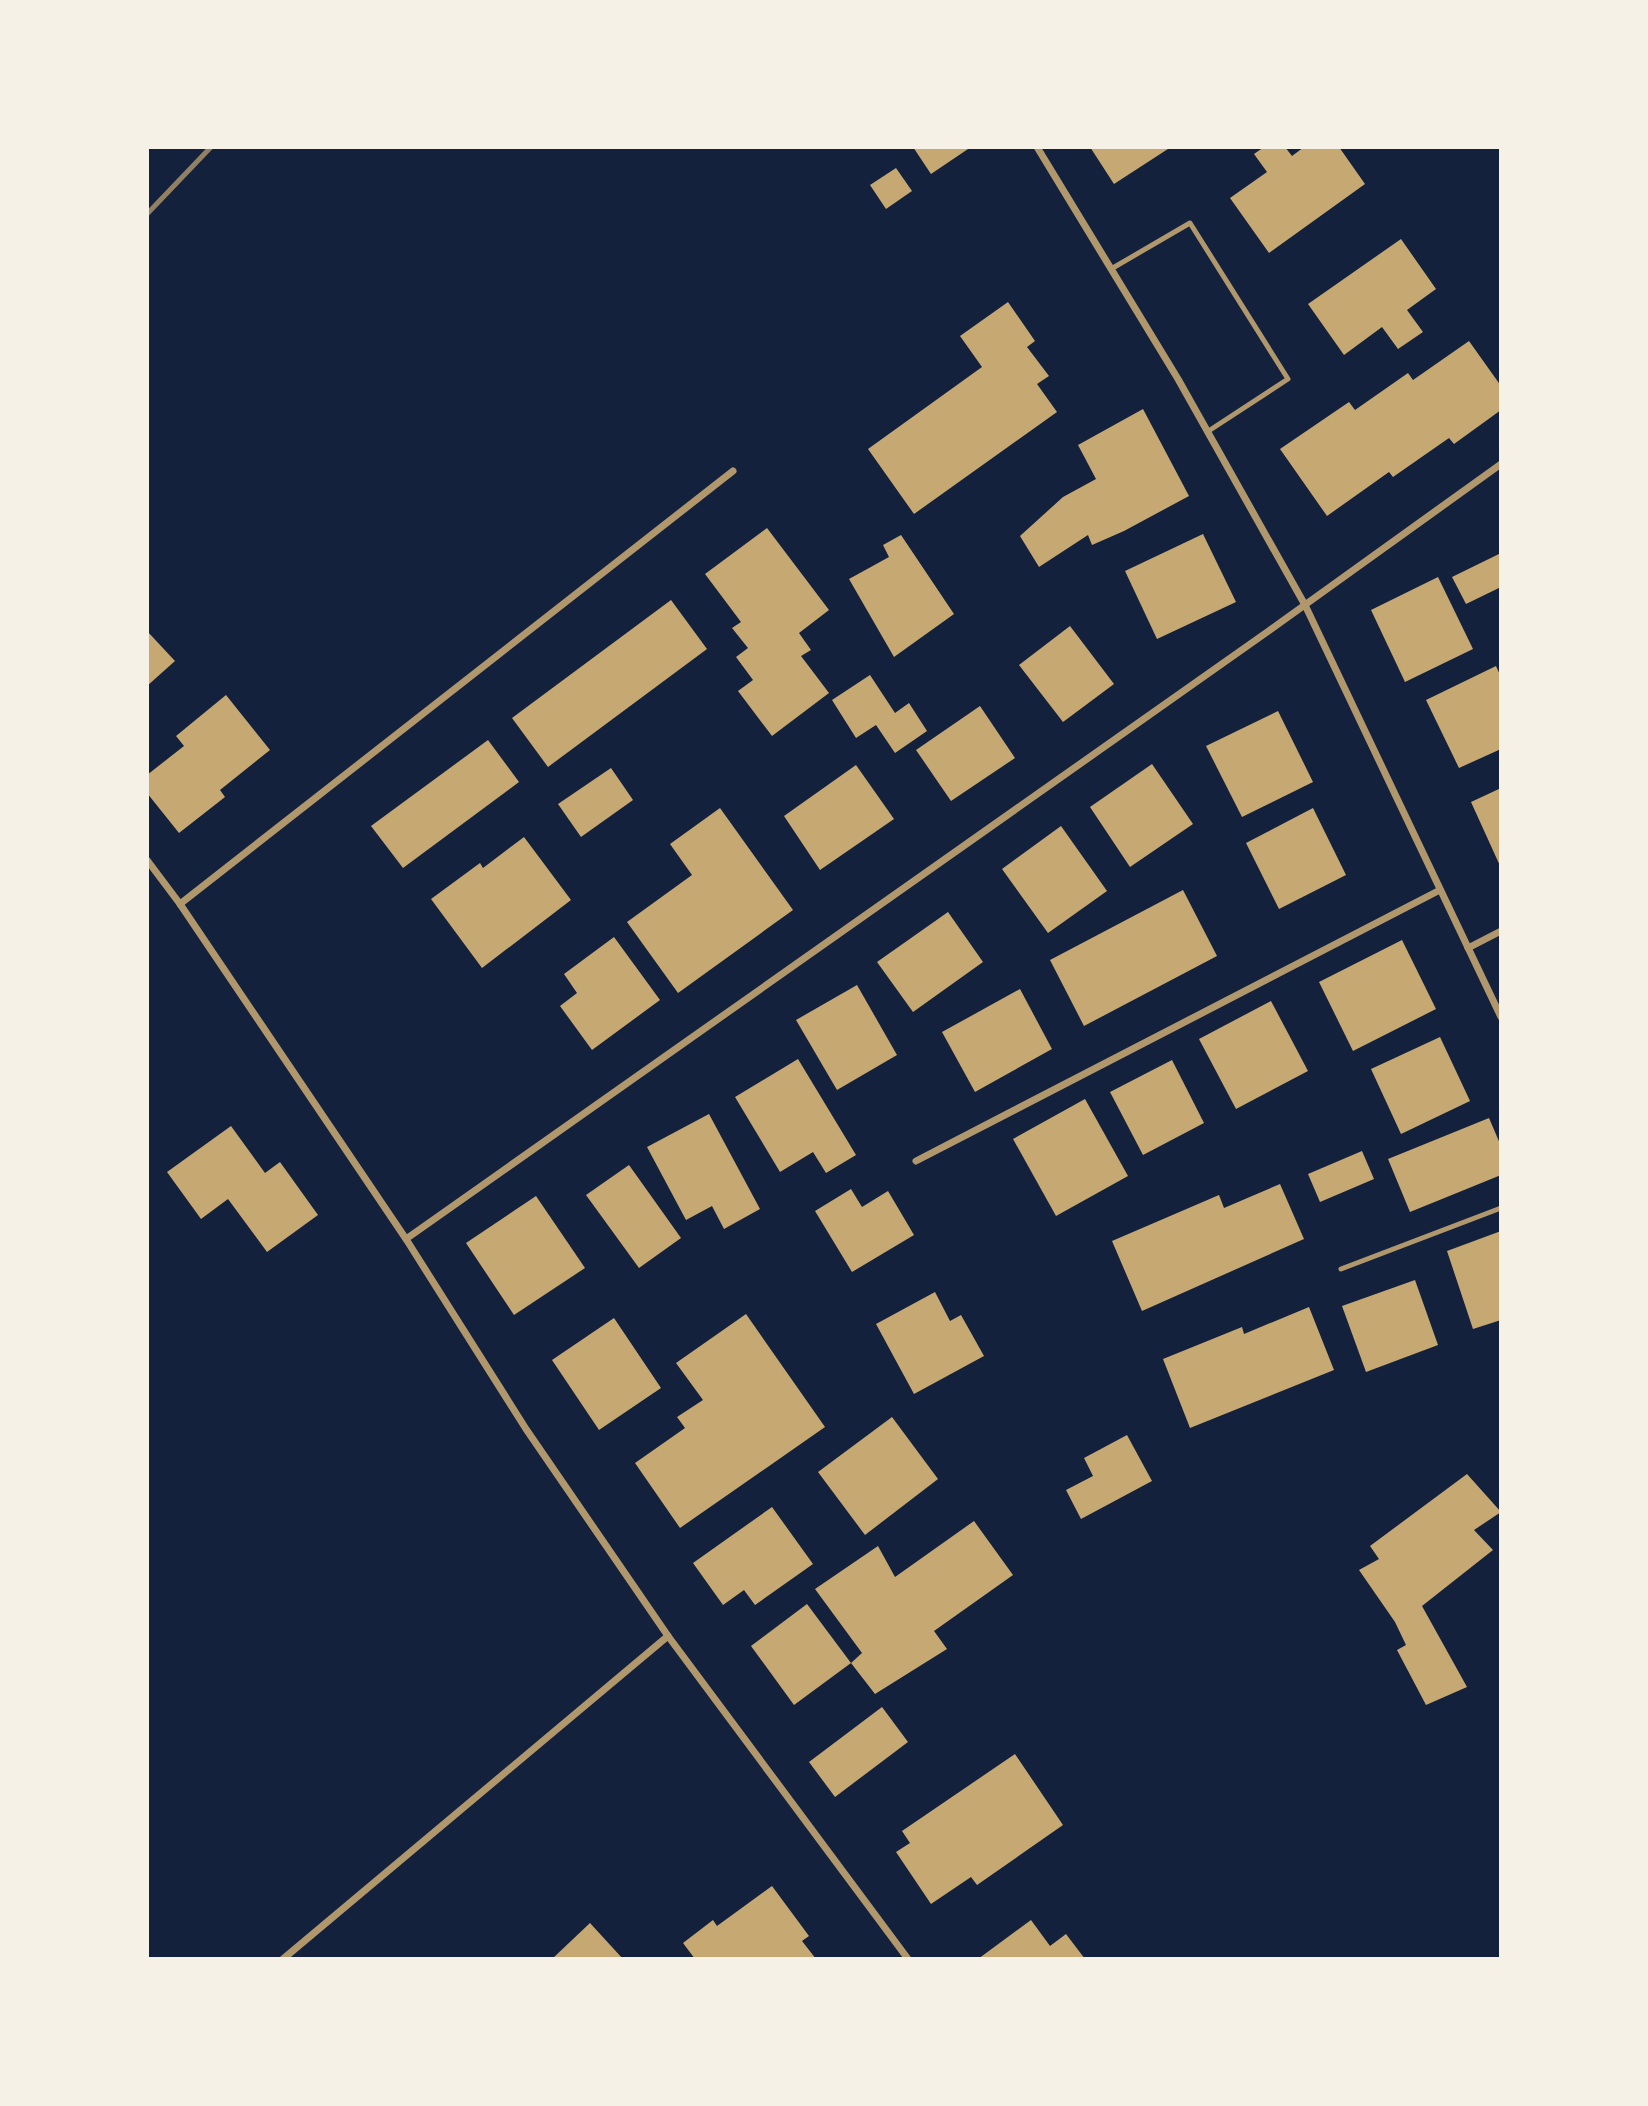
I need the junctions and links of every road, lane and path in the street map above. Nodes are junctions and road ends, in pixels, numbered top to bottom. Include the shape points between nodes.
1 (1037, 147) edge
2 (1111, 269) junction
3 (1207, 432) junction
4 (1501, 464) edge
5 (733, 471) dead end
6 (1305, 605) junction
7 (147, 860) edge
8 (1440, 890) junction
9 (180, 904) junction
10 (1501, 931) edge
11 (1468, 948) junction
12 (1501, 1017) edge
13 (916, 1161) dead end
14 (1501, 1208) edge
15 (406, 1239) junction
16 (1341, 1269) dead end
17 (668, 1636) junction
18 (283, 1959) edge
19 (908, 1959) edge

1 - 2 street
2 - 3 street
2 - 3 lane via 1190,223 1289,379
3 - 6 street
4 - 6 street
5 - 9 street
6 - 8 street
6 - 15 street
7 - 9 street
8 - 11 street
8 - 13 street
9 - 15 street
10 - 11 street
11 - 12 street
14 - 16 lane
15 - 17 street via 526,1429
17 - 18 street
17 - 19 street

